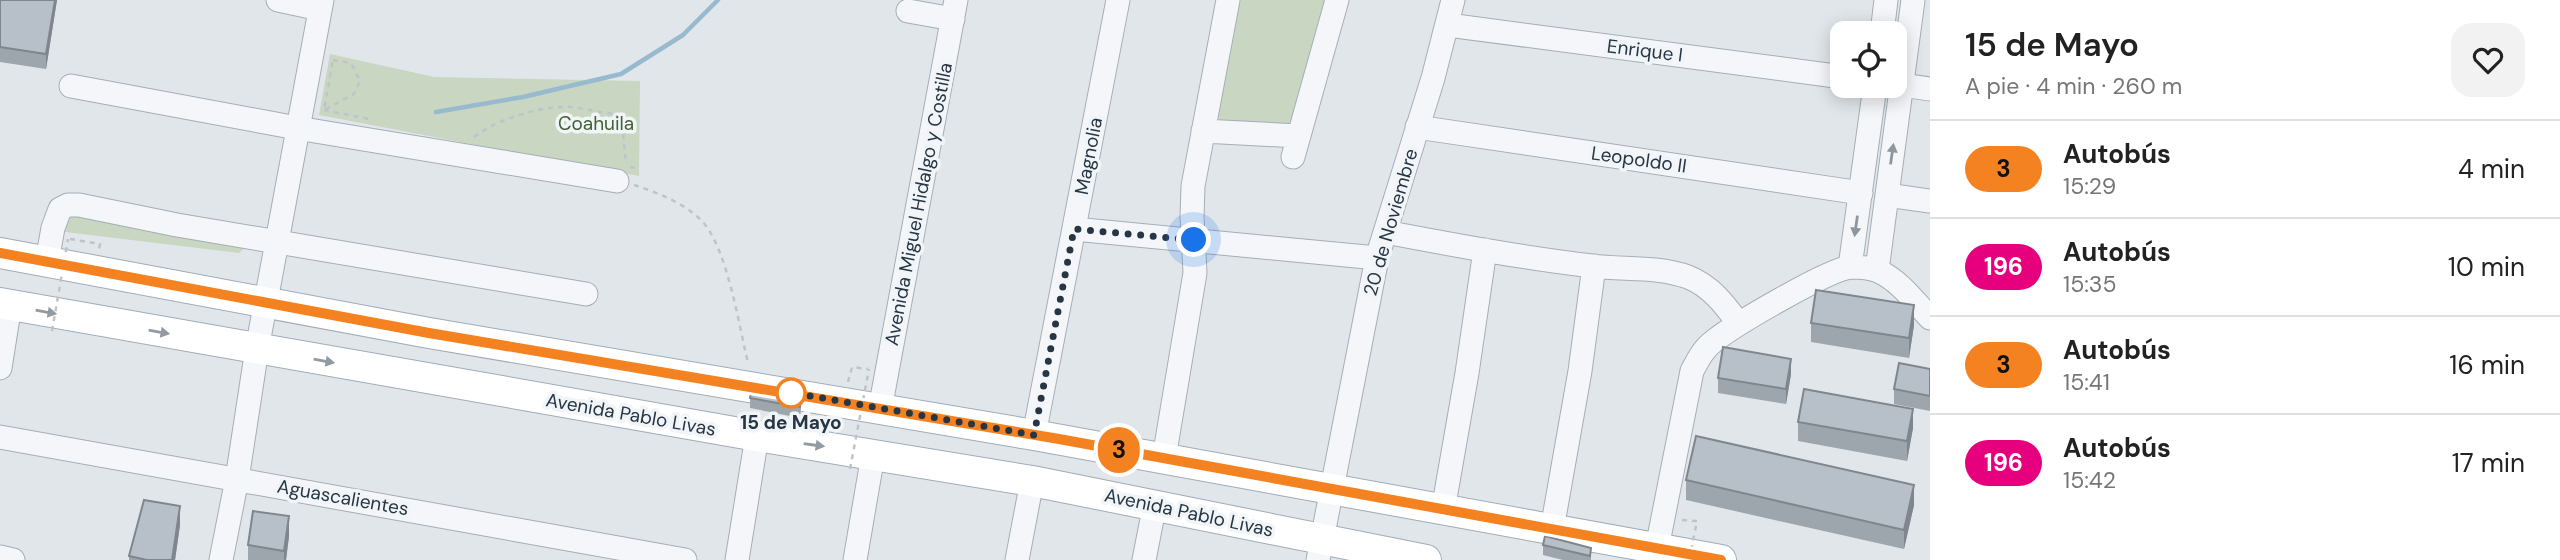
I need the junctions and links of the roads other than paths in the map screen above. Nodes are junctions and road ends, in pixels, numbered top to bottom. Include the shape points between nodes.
1 (278, 0) edge
2 (1118, 0) edge
3 (1228, 0) edge
4 (1337, 0) edge
5 (1453, 0) edge
6 (1886, 0) edge
7 (1913, 0) edge
8 (321, 4) edge
9 (954, 10) edge
10 (908, 11) dead end
11 (1883, 21) edge
12 (1448, 25) junction
13 (1907, 36) edge
14 (1830, 75) edge
15 (1907, 85) edge
16 (71, 86) dead end
17 (1930, 89) edge
18 (1873, 98) edge
19 (1897, 98) edge
20 (1418, 127) junction
21 (297, 128) junction
22 (1203, 131) junction
23 (617, 181) road end
24 (1861, 193) junction
25 (1886, 195) junction
26 (1930, 201) edge
27 (1074, 229) junction
28 (1385, 232) junction
29 (1194, 240) junction
30 (277, 242) junction
31 (1485, 250) junction
32 (0, 253) edge
33 (1377, 258) junction
34 (47, 261) junction
35 (1594, 266) junction
36 (1850, 267) junction
37 (1877, 271) junction
38 (586, 294) dead end
39 (265, 303) junction
40 (5, 304) edge
41 (1930, 318) edge
42 (1739, 324) junction
43 (257, 349) junction
44 (0, 368) edge
45 (880, 409) junction
46 (1034, 435) junction
47 (757, 436) junction
48 (0, 437) edge
49 (1164, 458) junction
50 (861, 462) junction
51 (237, 479) junction
52 (1032, 481) junction
53 (1331, 489) junction
54 (1155, 504) junction
55 (1443, 510) junction
56 (1552, 529) junction
57 (1657, 548) junction
58 (1320, 550) edge
59 (0, 558) edge
60 (13, 560) edge
61 (221, 560) edge
62 (685, 560) edge
63 (737, 560) edge
64 (855, 560) edge
65 (1017, 560) edge
66 (1144, 560) edge
67 (1426, 560) edge
68 (1721, 560) edge

1 - 8 street
2 - 27 street, Magnolia
3 - 22 street
4 - 22 street via 1296,147
5 - 12 street, 20 de Noviembre
6 - 11 street
7 - 13 street
8 - 21 street
9 - 10 street
9 - 45 street, Avenida Miguel Hidalgo y Costilla
12 - 14 street, Enrique I
12 - 20 street, 20 de Noviembre
15 - 17 street
16 - 21 street
18 - 24 street
25 -> 19 street
20 - 24 street, Leopoldo II
20 - 28 street, 20 de Noviembre
21 - 23 street
21 - 30 street
22 - 29 street via 1193,186
24 -> 36 street
25 - 26 street
25 - 37 street
27 - 29 street
27 - 46 street, Magnolia
28 - 31 street
28 - 33 street, 20 de Noviembre
29 - 33 street
29 - 49 street via 1195,273
30 - 34 street via 68,205 57,216
30 - 38 street
30 - 39 street
31 - 35 street
31 - 55 street
32 - 34 main road
33 - 53 street, 20 de Noviembre
34 - 39 main road
35 - 42 street via 1689,278 1720,299
35 - 56 street
36 - 37 street
36 - 42 street
37 - 41 street via 1898,284
39 - 43 street
39 - 45 main road
40 -> 43 main road, Avenida Pablo Livas
40 - 44 street
42 - 57 street via 1712,342 1692,372
43 -> 47 main road, Avenida Pablo Livas
43 - 51 street
45 - 46 main road
46 - 49 main road
47 -> 50 main road, Avenida Pablo Livas
47 - 63 street
48 - 51 street, Aguascalientes
49 - 53 main road
50 - 52 main road, Avenida Pablo Livas
50 - 64 street
51 - 61 street
51 - 62 street, Aguascalientes
52 - 54 main road, Avenida Pablo Livas
52 - 65 street
53 - 55 main road
53 - 58 street, 20 de Noviembre
54 - 58 main road, Avenida Pablo Livas
54 - 66 street
55 - 56 main road
56 - 57 main road
57 - 68 main road
58 - 67 main road, Avenida Pablo Livas
59 - 60 street

